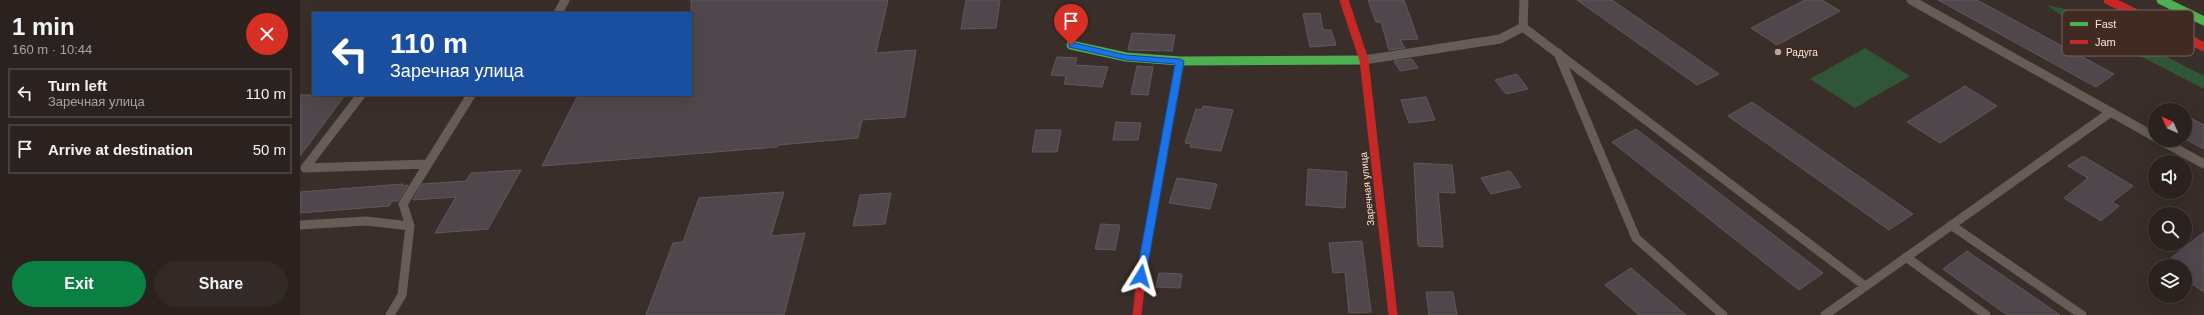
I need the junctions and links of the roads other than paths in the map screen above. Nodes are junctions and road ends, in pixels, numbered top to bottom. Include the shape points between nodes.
1 (566, 0) edge
2 (1344, 0) edge
3 (1524, 0) edge
4 (1911, 0) edge
5 (2108, 0) edge
6 (2161, 0) edge
7 (2128, 10) edge
8 (2181, 10) edge
9 (559, 12) edge
10 (2194, 16) edge
11 (2204, 21) edge
12 (1523, 27) junction
13 (2194, 42) edge
14 (1071, 45) dead end
15 (2204, 47) edge
16 (1558, 53) junction
17 (1364, 60) junction
18 (1180, 61) junction
19 (360, 96) edge
20 (470, 96) edge
21 (2111, 112) junction
22 (2148, 133) edge
23 (2173, 147) edge
24 (428, 164) junction
25 (2204, 164) edge
26 (300, 225) edge
27 (1952, 225) junction
28 (410, 226) junction
29 (1906, 257) junction
30 (1865, 286) junction
31 (390, 315) edge
32 (1137, 315) edge
33 (1392, 315) edge
34 (1723, 315) edge
35 (1825, 315) edge
36 (1986, 315) edge
37 (2082, 315) edge

1 - 9 lane
2 - 17 main road, Заречная улица
3 - 12 lane
4 - 21 lane
5 - 7 main road
6 - 8 main road
10 - 11 main road
12 - 16 lane
12 - 17 lane via 1500,38
13 - 15 main road
14 - 18 main road via 1126,57
16 - 30 lane
16 - 34 lane via 1636,238
17 - 18 main road
17 - 33 main road, Заречная улица
18 - 32 main road via 1143,263
19 - 24 lane via 305,168
20 - 24 lane
21 - 22 lane
21 - 27 lane
23 - 25 lane
24 - 28 lane via 403,204
26 - 28 lane via 366,221
27 - 29 lane
27 - 37 lane
28 - 31 lane via 402,295
29 - 30 lane
29 - 36 lane
30 - 35 lane

